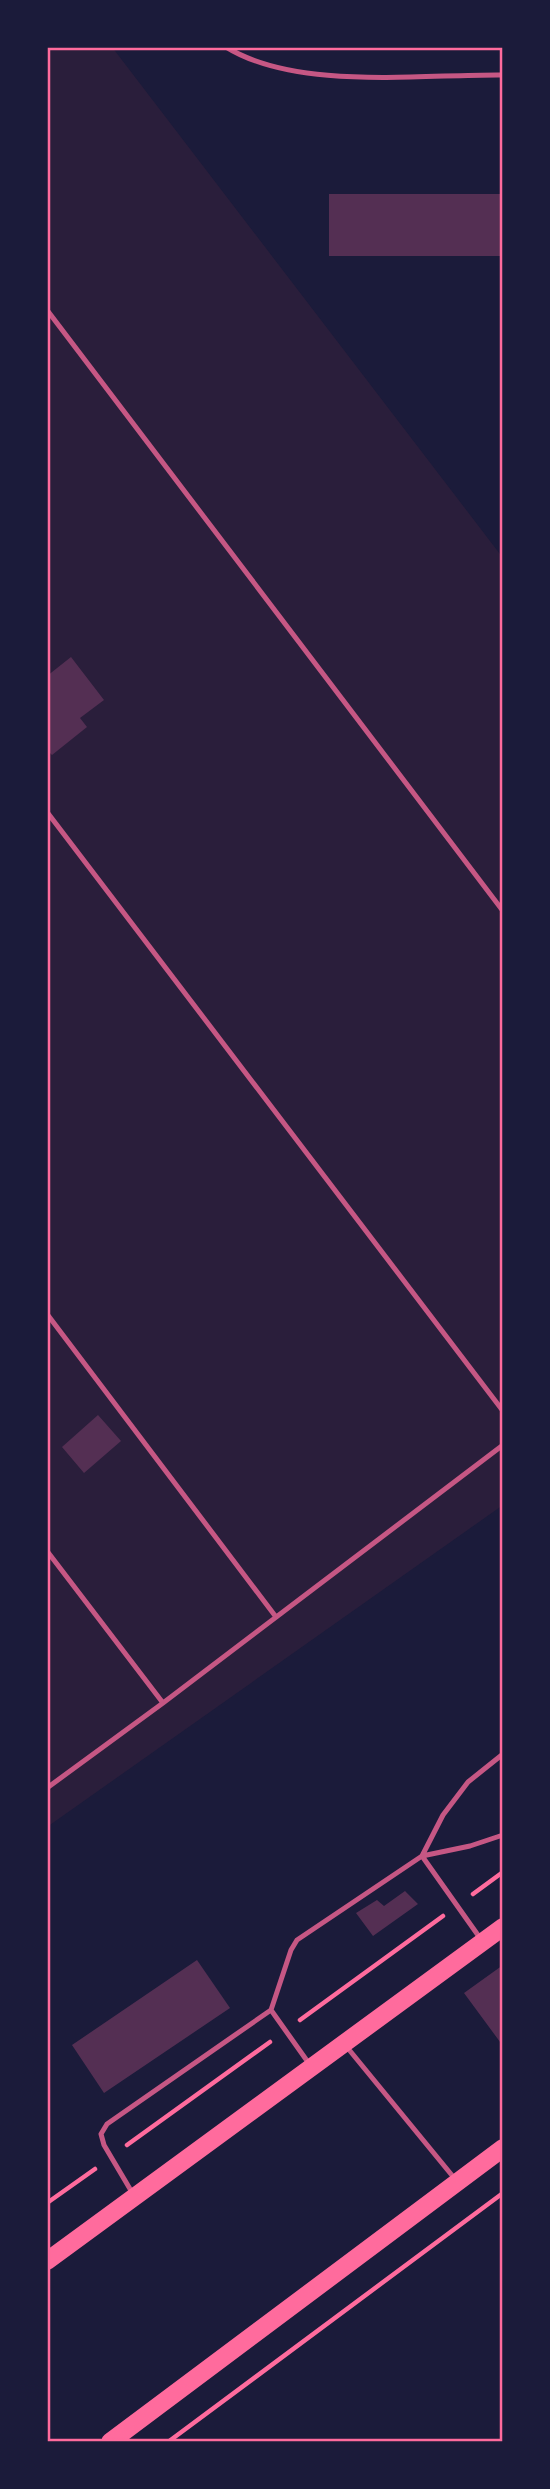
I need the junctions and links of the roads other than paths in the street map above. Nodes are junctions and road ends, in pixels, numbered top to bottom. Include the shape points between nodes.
1 (226, 47) edge
2 (503, 75) edge
3 (47, 310) edge
4 (47, 811) edge
5 (503, 911) edge
6 (47, 1314) edge
7 (503, 1411) edge
8 (503, 1445) edge
9 (47, 1551) edge
10 (276, 1617) junction
11 (163, 1703) junction
12 (503, 1754) edge
13 (47, 1788) edge
14 (503, 1835) edge
15 (422, 1856) junction
16 (503, 1927) edge
17 (482, 1942) junction
18 (271, 2010) junction
19 (344, 2043) junction
20 (312, 2067) junction
21 (503, 2148) edge
22 (457, 2182) junction
23 (135, 2196) junction
24 (47, 2261) edge
25 (110, 2442) edge

1 - 2 lane via 277,68 336,77
3 - 5 lane
4 - 7 lane
6 - 10 lane
8 - 10 lane
9 - 11 lane
10 - 11 lane
11 - 13 lane
12 - 15 lane via 468,1782 443,1815
14 - 15 lane
15 - 17 lane
15 - 18 lane via 297,1940
16 - 17 main road
17 - 19 main road
18 - 20 lane
18 - 23 lane via 104,2128 104,2145
19 - 20 main road
19 - 22 lane
20 - 23 main road
21 - 22 main road
22 - 25 main road
23 - 24 main road

